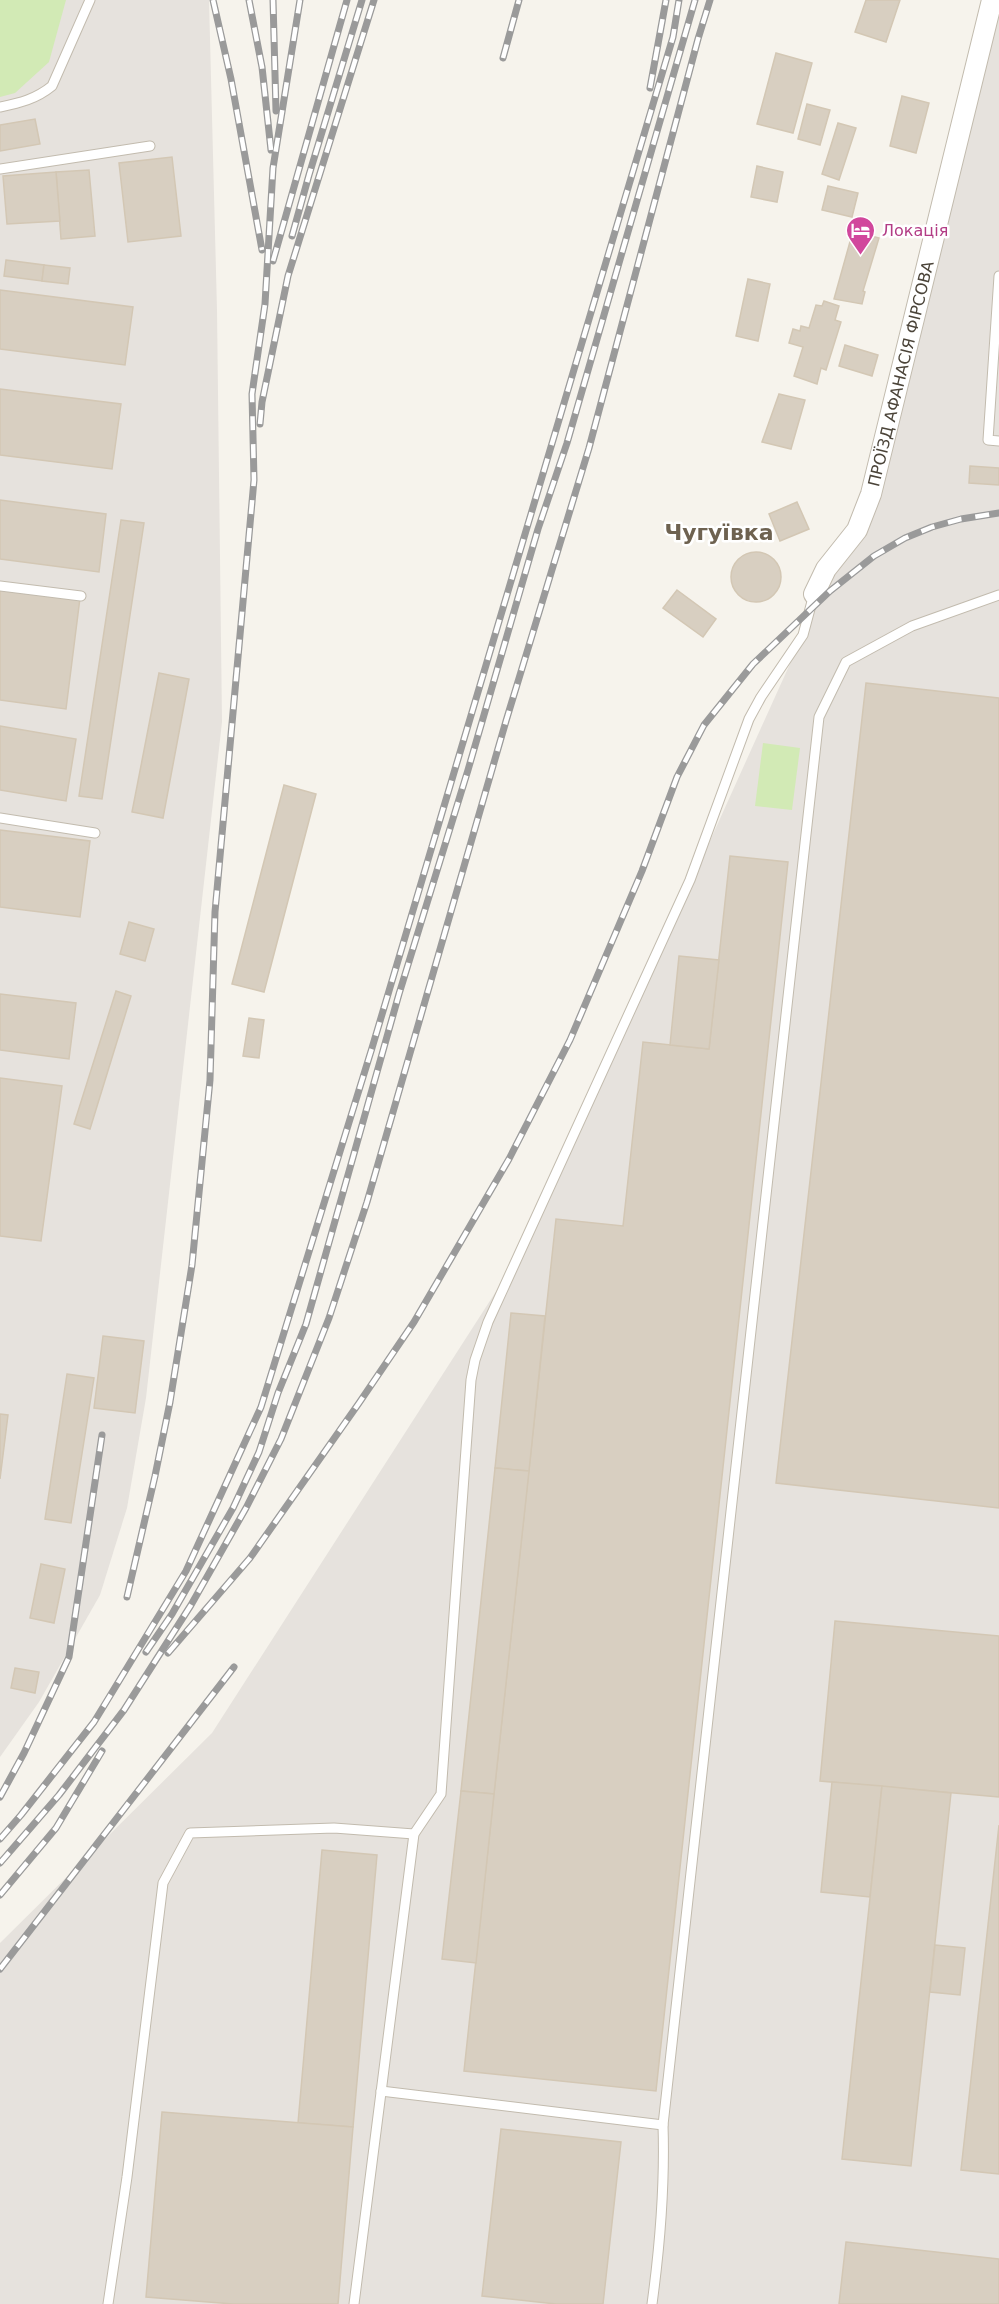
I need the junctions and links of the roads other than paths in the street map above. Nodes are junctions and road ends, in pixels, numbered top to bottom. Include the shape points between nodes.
1 (90, 0) edge
2 (992, 0) edge
3 (0, 107) edge
4 (150, 146) dead end
5 (0, 169) edge
6 (999, 276) edge
7 (999, 441) edge
8 (0, 586) edge
9 (814, 594) joint
10 (999, 595) edge
11 (81, 596) dead end
12 (0, 818) edge
13 (95, 833) dead end
14 (414, 1834) junction
15 (381, 2091) junction
16 (663, 2125) junction
17 (108, 2304) edge
18 (354, 2304) edge
19 (652, 2304) edge

1 - 3 lane via 52,86 41,96
2 - 9 street, ПРОЇЗД АФАНАСІЯ ФІРСОВА via 872,494 857,530 826,568
4 - 5 lane
6 - 7 lane via 988,440
8 - 11 lane
9 - 14 lane via 803,635 749,719 690,880 480,1340 471,1380 441,1794
10 - 16 lane via 912,626 846,662 819,717
12 - 13 lane
14 - 15 lane
14 - 17 lane via 334,1828 190,1833 163,1883
15 - 16 lane
15 - 18 lane
16 - 19 lane via 665,2171

